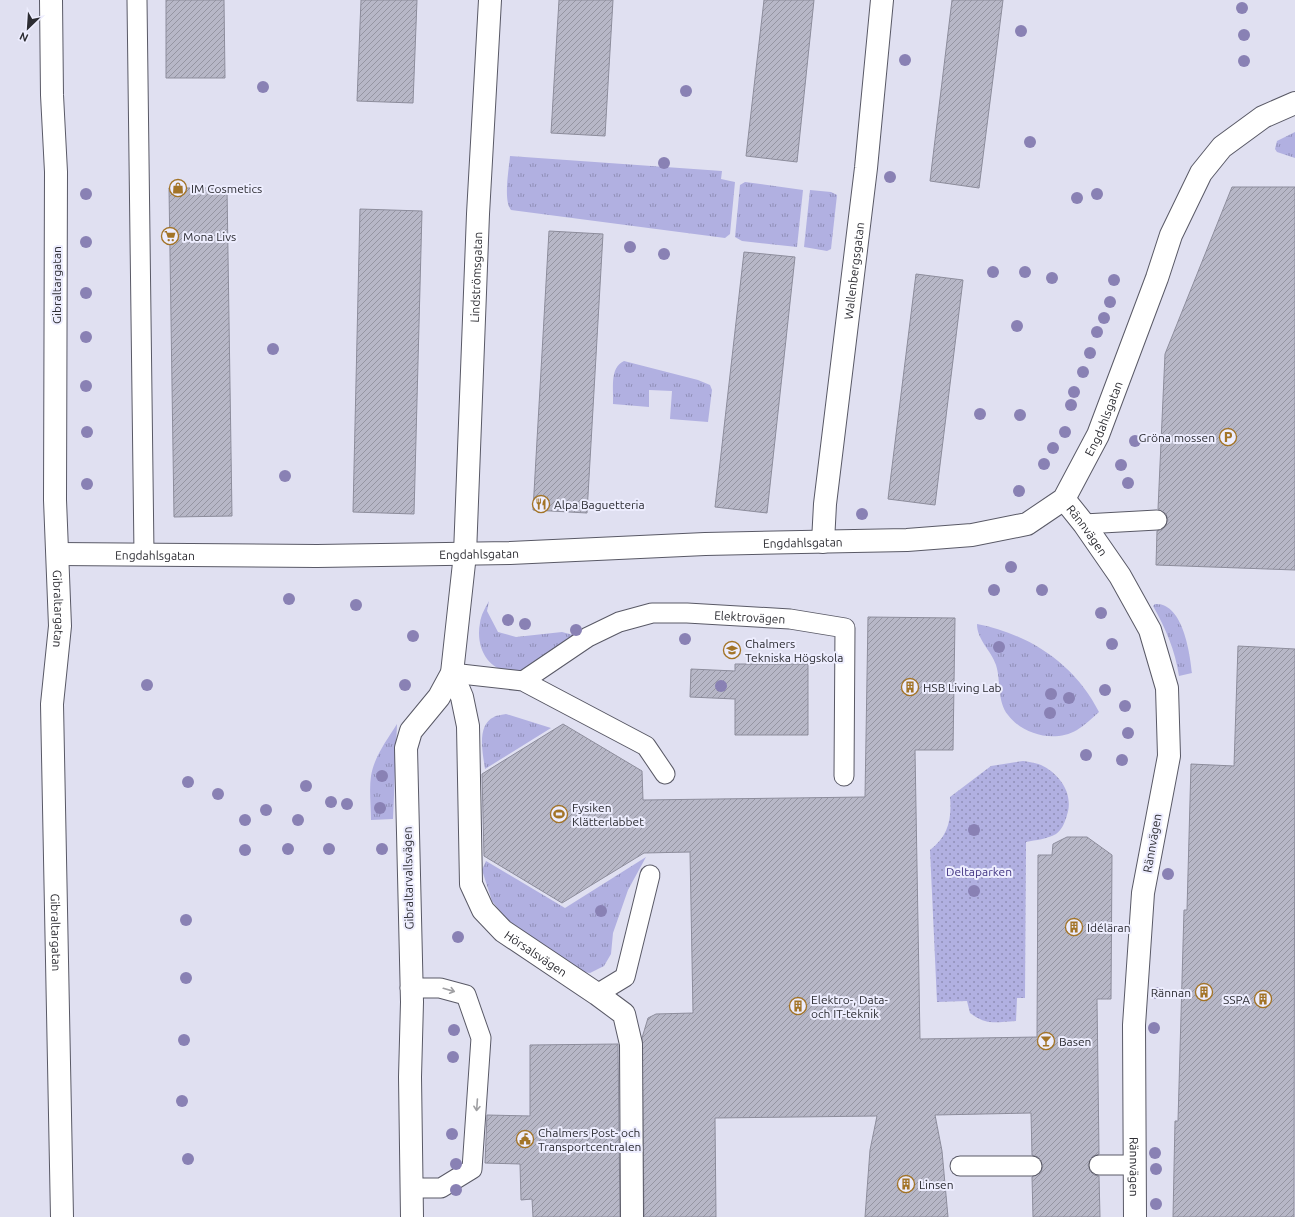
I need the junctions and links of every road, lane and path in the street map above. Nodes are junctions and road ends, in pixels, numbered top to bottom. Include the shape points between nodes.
1 (50, 0) edge
2 (137, 0) edge
3 (490, 0) edge
4 (882, 0) edge
5 (1295, 103) edge
6 (1064, 499) junction
7 (1157, 520) dead end
8 (1084, 524) junction
9 (823, 542) junction
10 (58, 554) junction
11 (144, 554) junction
12 (465, 554) junction
13 (452, 674) junction
14 (523, 681) junction
15 (665, 774) dead end
16 (844, 776) dead end
17 (650, 875) dead end
18 (410, 988) junction
19 (597, 994) junction
20 (1099, 1165) dead end
21 (1135, 1165) junction
22 (960, 1166) dead end
23 (1032, 1166) dead end
24 (413, 1188) junction
25 (62, 1217) edge
26 (412, 1217) edge
27 (632, 1217) edge
28 (1136, 1217) edge

1 - 10 street, Gibraltargatan via 56,172 55,500
2 - 11 lane
3 - 12 street, Lindströmsgatan via 478,214
4 - 9 street, Wallenbergsgatan via 866,168 825,497
5 - 6 street, Engdahlsgatan via 1263,117 1222,146 1201,172 1171,234 1098,436
6 - 8 street, Rännvägen
6 - 9 street, Engdahlsgatan via 1027,524 972,535
7 - 8 lane
8 - 21 street, Rännvägen via 1120,576 1150,630 1167,688 1169,756 1143,893 1134,1025
9 - 12 street, Engdahlsgatan
10 - 11 street, Engdahlsgatan
10 - 25 street, Gibraltargatan via 60,626 52,704
11 - 12 street, Engdahlsgatan
12 - 13 street, Gibraltarvallsvägen
13 - 14 lane
13 - 18 street, Gibraltarvallsvägen via 439,697 411,732 406,748
13 - 19 street, Hörsalsvägen via 462,697 468,726 471,884 483,910 503,931
14 - 15 lane via 646,746
14 - 16 lane, Elektrovägen via 588,637 619,622 652,613 790,619 845,628
17 - 19 lane via 625,977
18 - 24 street, Gibraltarvallsvägen
18 -> 24 lane via 440,988 466,995 481,1038 472,1169 440,1188
19 - 27 street, Hörsalsvägen via 624,1014 631,1044
20 - 21 lane
21 - 28 street, Rännvägen
22 - 23 lane
24 - 26 street, Gibraltarvallsvägen

